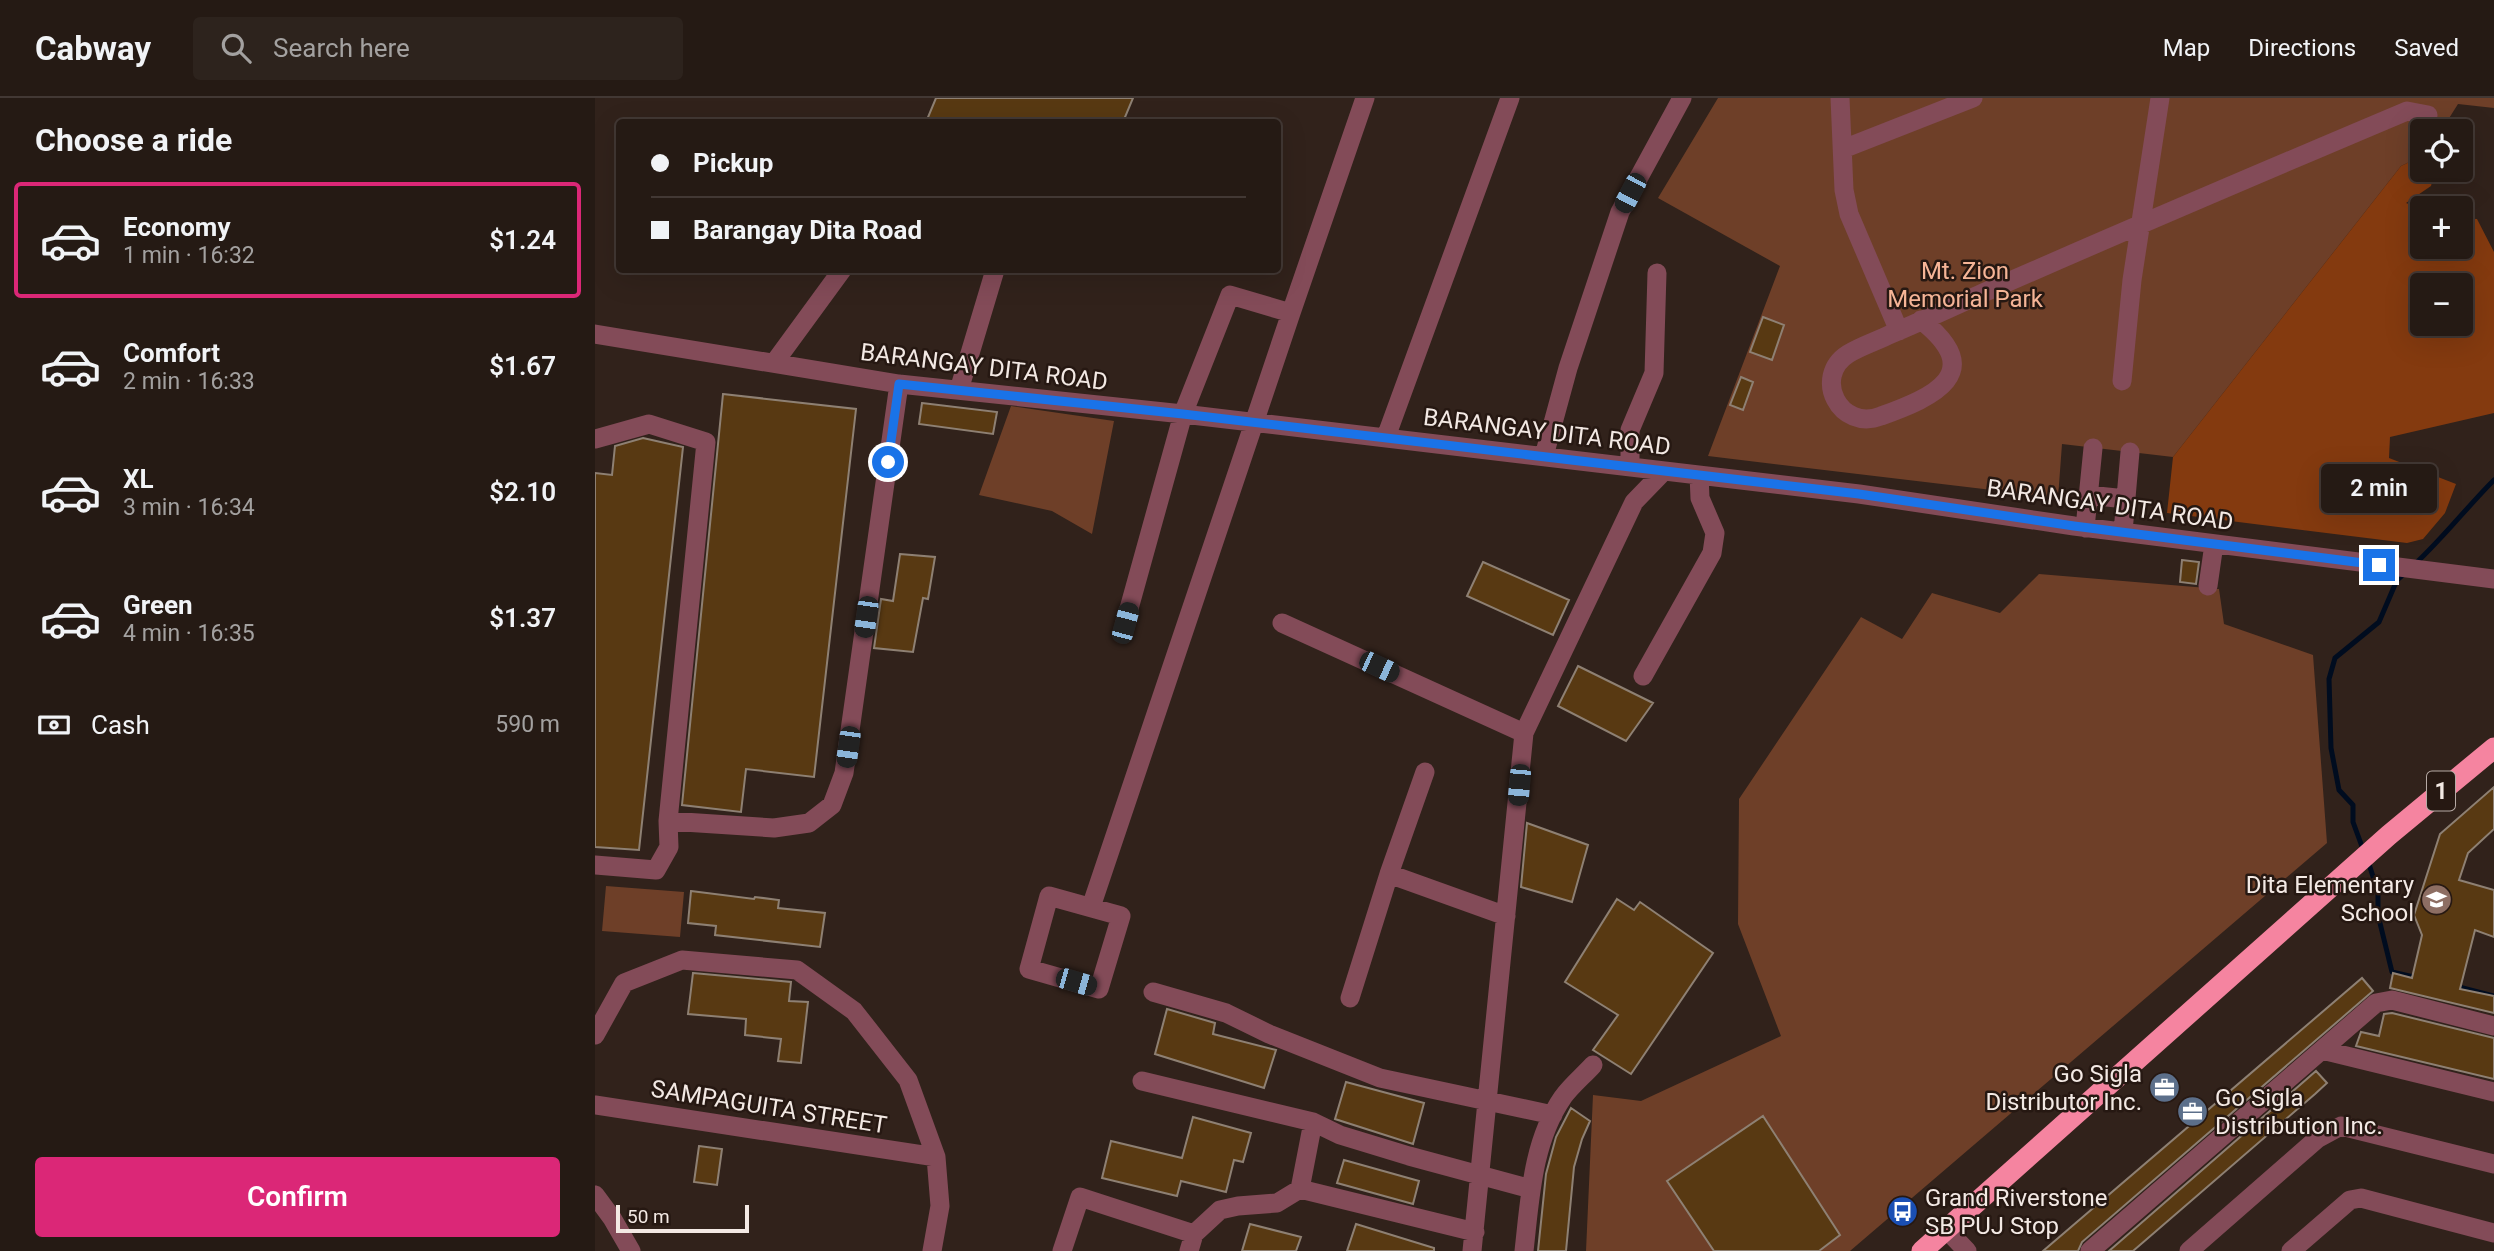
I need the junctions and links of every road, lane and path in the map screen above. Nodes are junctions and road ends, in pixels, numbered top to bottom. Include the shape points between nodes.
1 (1364, 98) edge
2 (1510, 98) edge
3 (1682, 98) edge
4 (1840, 98) edge
5 (1973, 98) edge
6 (2160, 98) edge
7 (2404, 104) edge
8 (2428, 115) dead end
9 (1843, 149) junction
10 (2140, 224) junction
11 (840, 273) edge
12 (994, 273) edge
13 (1657, 273) dead end
14 (1290, 313) junction
15 (1921, 320) junction
16 (1899, 331) junction
17 (595, 334) edge
18 (774, 363) junction
19 (2122, 381) dead end
20 (899, 384) junction
21 (959, 390) junction
22 (1183, 414) junction
23 (1254, 423) junction
24 (1386, 437) junction
25 (595, 439) edge
26 (2093, 448) dead end
27 (2130, 452) dead end
28 (1545, 456) junction
29 (1630, 466) junction
30 (1664, 471) junction
31 (1699, 475) junction
32 (2088, 495) junction
33 (2126, 499) junction
34 (2085, 528) junction
35 (2123, 532) junction
36 (2214, 544) junction
37 (2494, 579) edge
38 (2208, 586) dead end
39 (1125, 623) dead end
40 (1283, 623) dead end
41 (1643, 676) dead end
42 (1524, 733) junction
43 (2494, 748) edge
44 (1425, 772) dead end
45 (668, 821) junction
46 (595, 864) edge
47 (1388, 874) junction
48 (1091, 907) junction
49 (1506, 916) junction
50 (1153, 992) dead end
51 (1350, 998) dead end
52 (2494, 1026) edge
53 (595, 1035) edge
54 (2322, 1050) junction
55 (1593, 1065) dead end
56 (1142, 1082) dead end
57 (2494, 1092) edge
58 (1488, 1101) junction
59 (595, 1105) edge
60 (1553, 1115) junction
61 (1313, 1122) junction
62 (936, 1157) junction
63 (2494, 1164) edge
64 (1480, 1175) junction
65 (1300, 1189) junction
66 (1531, 1189) junction
67 (595, 1195) edge
68 (1947, 1230) junction
69 (2494, 1233) edge
70 (1473, 1241) edge
71 (1191, 1243) edge
72 (1929, 1249) edge
73 (631, 1251) edge
74 (932, 1251) edge
75 (1062, 1251) edge
76 (1524, 1251) edge
77 (1967, 1251) edge
78 (2091, 1251) edge
79 (2189, 1251) edge
80 (2291, 1251) edge

1 - 14 street
2 - 24 street
3 - 28 street via 1620,212 1568,368
4 - 9 street
5 - 9 street
6 - 10 street
7 - 8 street
7 - 10 street
9 - 16 street via 1849,214
10 - 15 street
10 - 19 street
11 - 18 street
12 - 21 street
13 - 29 street via 1654,373 1630,430
14 - 22 street via 1230,295
14 - 23 street
15 - 16 street
15 - 16 street via 1939,335 1951,355 1945,382 1927,398 1878,418 1850,416 1833,394 1836,367 1848,354
17 - 18 street, BARANGAY DITA ROAD
18 - 20 street, BARANGAY DITA ROAD
20 - 21 street, BARANGAY DITA ROAD
20 - 45 street via 845,773 832,805 809,823 774,828
21 - 22 street, BARANGAY DITA ROAD
22 - 23 street, BARANGAY DITA ROAD
22 - 39 street
23 - 24 street, BARANGAY DITA ROAD
23 - 48 street
24 - 28 street, BARANGAY DITA ROAD
25 - 45 street via 649,424 706,442
26 - 32 street
27 - 33 street
28 - 29 street, BARANGAY DITA ROAD
29 - 30 street, BARANGAY DITA ROAD
30 - 31 street, BARANGAY DITA ROAD
30 - 42 street via 1634,502
31 - 34 street, BARANGAY DITA ROAD
31 - 41 street via 1700,498 1715,533 1712,553
32 - 33 street
32 - 34 street
33 - 35 street
34 - 35 street, BARANGAY DITA ROAD
35 - 36 street, BARANGAY DITA ROAD
36 - 37 street, BARANGAY DITA ROAD
36 - 38 street
40 - 42 street
42 - 49 street
43 - 68 highway, 1 via 2389,835
44 - 47 street
45 - 46 street via 669,847 656,870
47 - 49 street
47 - 51 street
48 - 48 street via 1049,896 1029,969 1099,989 1121,916
49 - 58 street
50 - 58 street via 1226,1013 1380,1078
52 - 54 street via 2392,1000 2376,1003
53 - 62 street via 624,983 682,960 797,970 855,1011 908,1080
54 - 57 street
54 - 78 street
55 - 60 street via 1563,1096
56 - 61 street
58 - 60 street
58 - 64 street
59 - 62 street, SAMPAGUITA STREET
60 - 66 street via 1542,1135
61 - 64 street via 1352,1139
61 - 65 street
62 - 74 street via 940,1206
63 - 79 street via 2341,1126 2317,1139
64 - 66 street
64 - 70 street
65 - 70 street
65 - 71 street via 1277,1203 1220,1210
66 - 76 street
67 - 73 street
68 - 72 highway, 1
68 - 77 street
69 - 80 street via 2361,1198 2350,1200
71 - 75 street via 1080,1197

